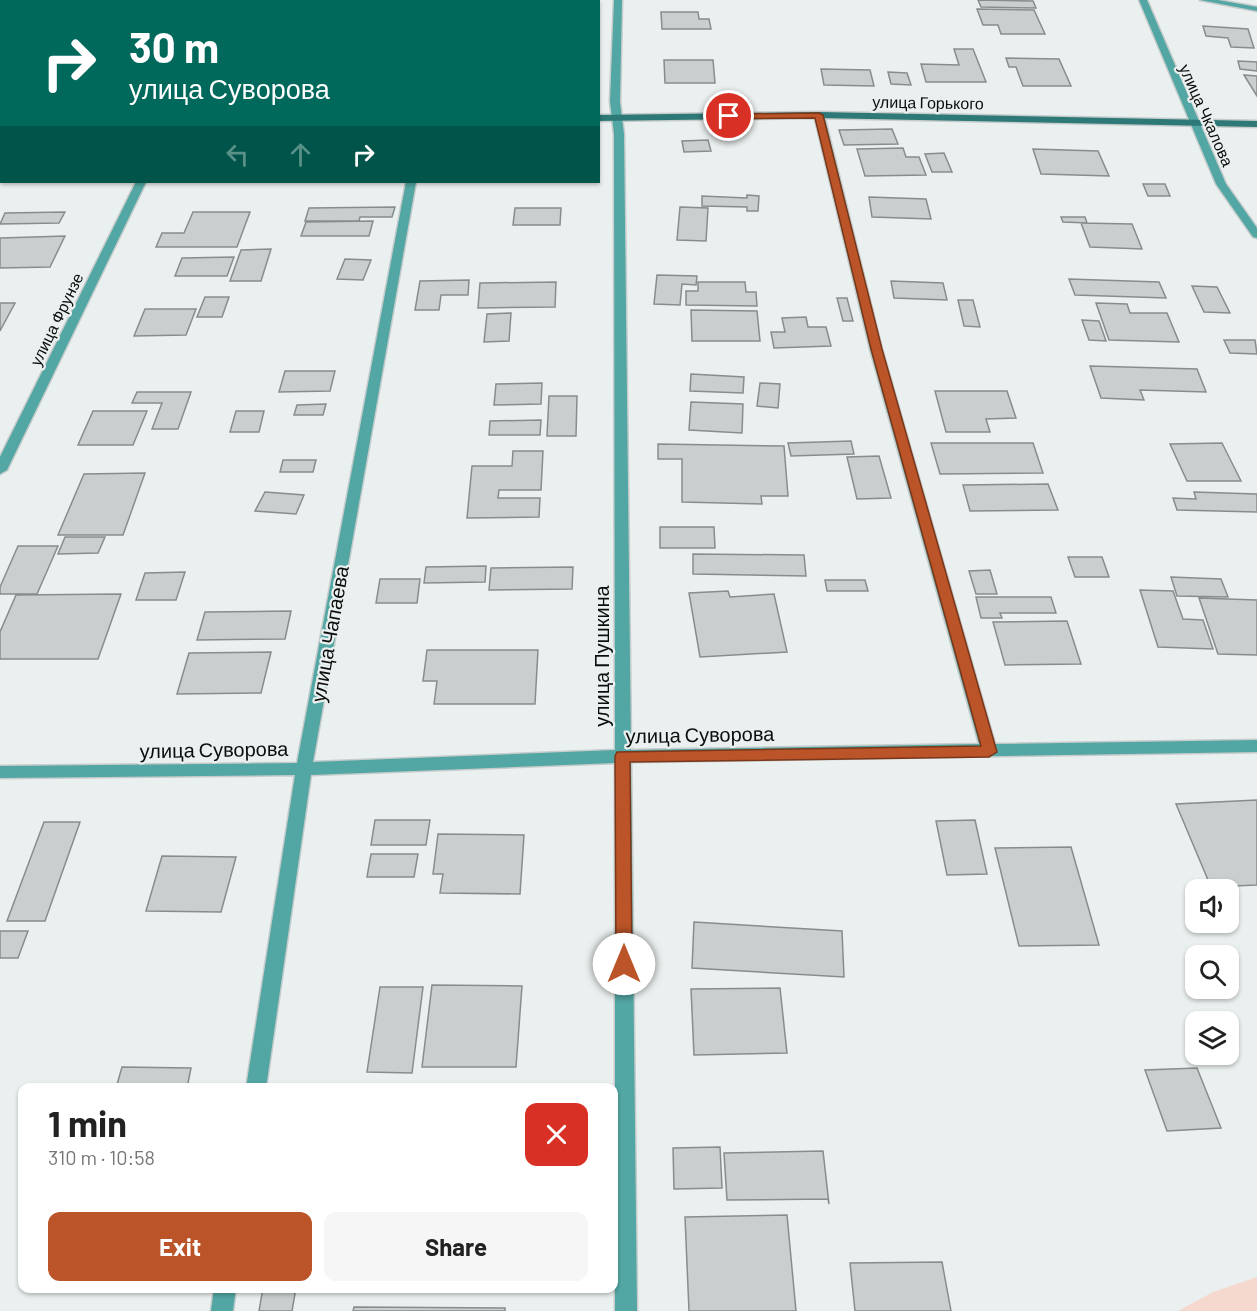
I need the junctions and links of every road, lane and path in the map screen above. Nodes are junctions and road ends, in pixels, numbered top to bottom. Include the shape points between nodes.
1 (618, 0) edge
2 (1143, 0) edge
3 (1204, 0) edge
4 (1257, 9) edge
5 (819, 115) junction
6 (616, 117) junction
7 (600, 118) edge
8 (1194, 121) junction
9 (1257, 124) edge
10 (141, 183) edge
11 (411, 183) edge
12 (1257, 235) edge
13 (0, 470) edge
14 (1257, 746) edge
15 (989, 752) junction
16 (623, 756) junction
17 (304, 769) junction
18 (0, 772) edge
19 (257, 1083) edge
20 (224, 1293) edge
21 (222, 1311) edge
22 (627, 1311) edge

1 - 6 street, улица Пушкина
2 - 8 street, улица Чкалова
3 - 4 street
5 - 6 main road, улица Горького
5 - 8 main road, улица Горького
5 - 15 street via 876,349
6 - 7 main road, улица Горького
6 - 16 street, улица Пушкина
8 - 9 main road, улица Горького
8 - 12 street, улица Чкалова via 1221,184
10 - 13 street, улица Фрунзе
11 - 17 street, улица Чапаева
14 - 15 street, улица Суворова
15 - 16 street, улица Суворова
16 - 17 street, улица Суворова
16 - 22 street, улица Пушкина
17 - 18 street, улица Суворова
17 - 19 street, улица Чапаева
20 - 21 street

